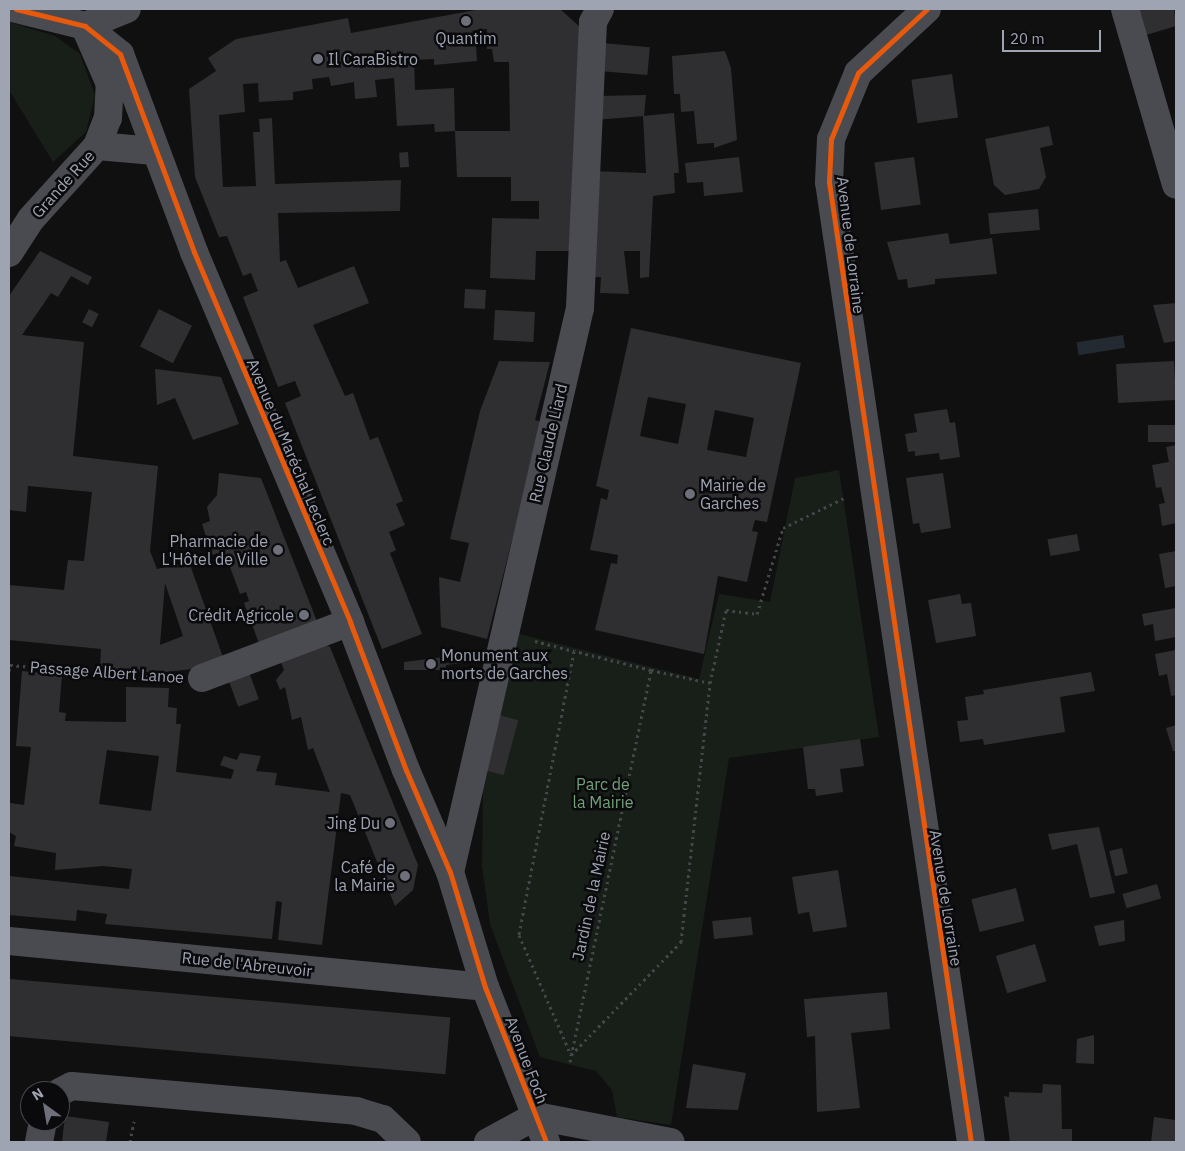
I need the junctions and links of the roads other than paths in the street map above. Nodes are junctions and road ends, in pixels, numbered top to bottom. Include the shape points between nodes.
1 (16, 9) edge
2 (127, 9) edge
3 (600, 9) edge
4 (927, 9) edge
5 (1125, 9) edge
6 (85, 26) junction
7 (97, 146) junction
8 (155, 150) junction
9 (1176, 184) edge
10 (9, 253) edge
11 (350, 622) junction
12 (202, 678) road end
13 (450, 872) junction
14 (9, 941) edge
15 (486, 987) junction
16 (70, 1087) edge
17 (536, 1116) junction
18 (407, 1142) edge
19 (488, 1142) edge
20 (546, 1142) edge
21 (671, 1142) edge
22 (971, 1142) edge

1 - 6 street
2 - 6 street
3 - 13 street, Rue Claude Liard via 593,22 580,308
4 - 22 street, Avenue de Lorraine via 858,73 836,123 828,157 871,484
5 - 9 street
6 - 7 street, Grande Rue via 110,84 108,118
6 - 8 street, Avenue du Maréchal Leclerc via 120,54 137,90
7 - 8 street
7 - 10 street, Grande Rue via 31,219
8 - 11 street, Avenue du Maréchal Leclerc via 292,492
11 - 12 street, Passage Albert Lanoe
11 - 13 street, Avenue du Maréchal Leclerc via 406,770
13 - 15 street, Avenue du Maréchal Leclerc
14 - 15 street, Rue de l'Abreuvoir
15 - 17 street, Avenue Foch
16 - 18 street via 356,1111 384,1119
17 - 19 street
17 - 20 street, Avenue Foch
17 - 21 street

